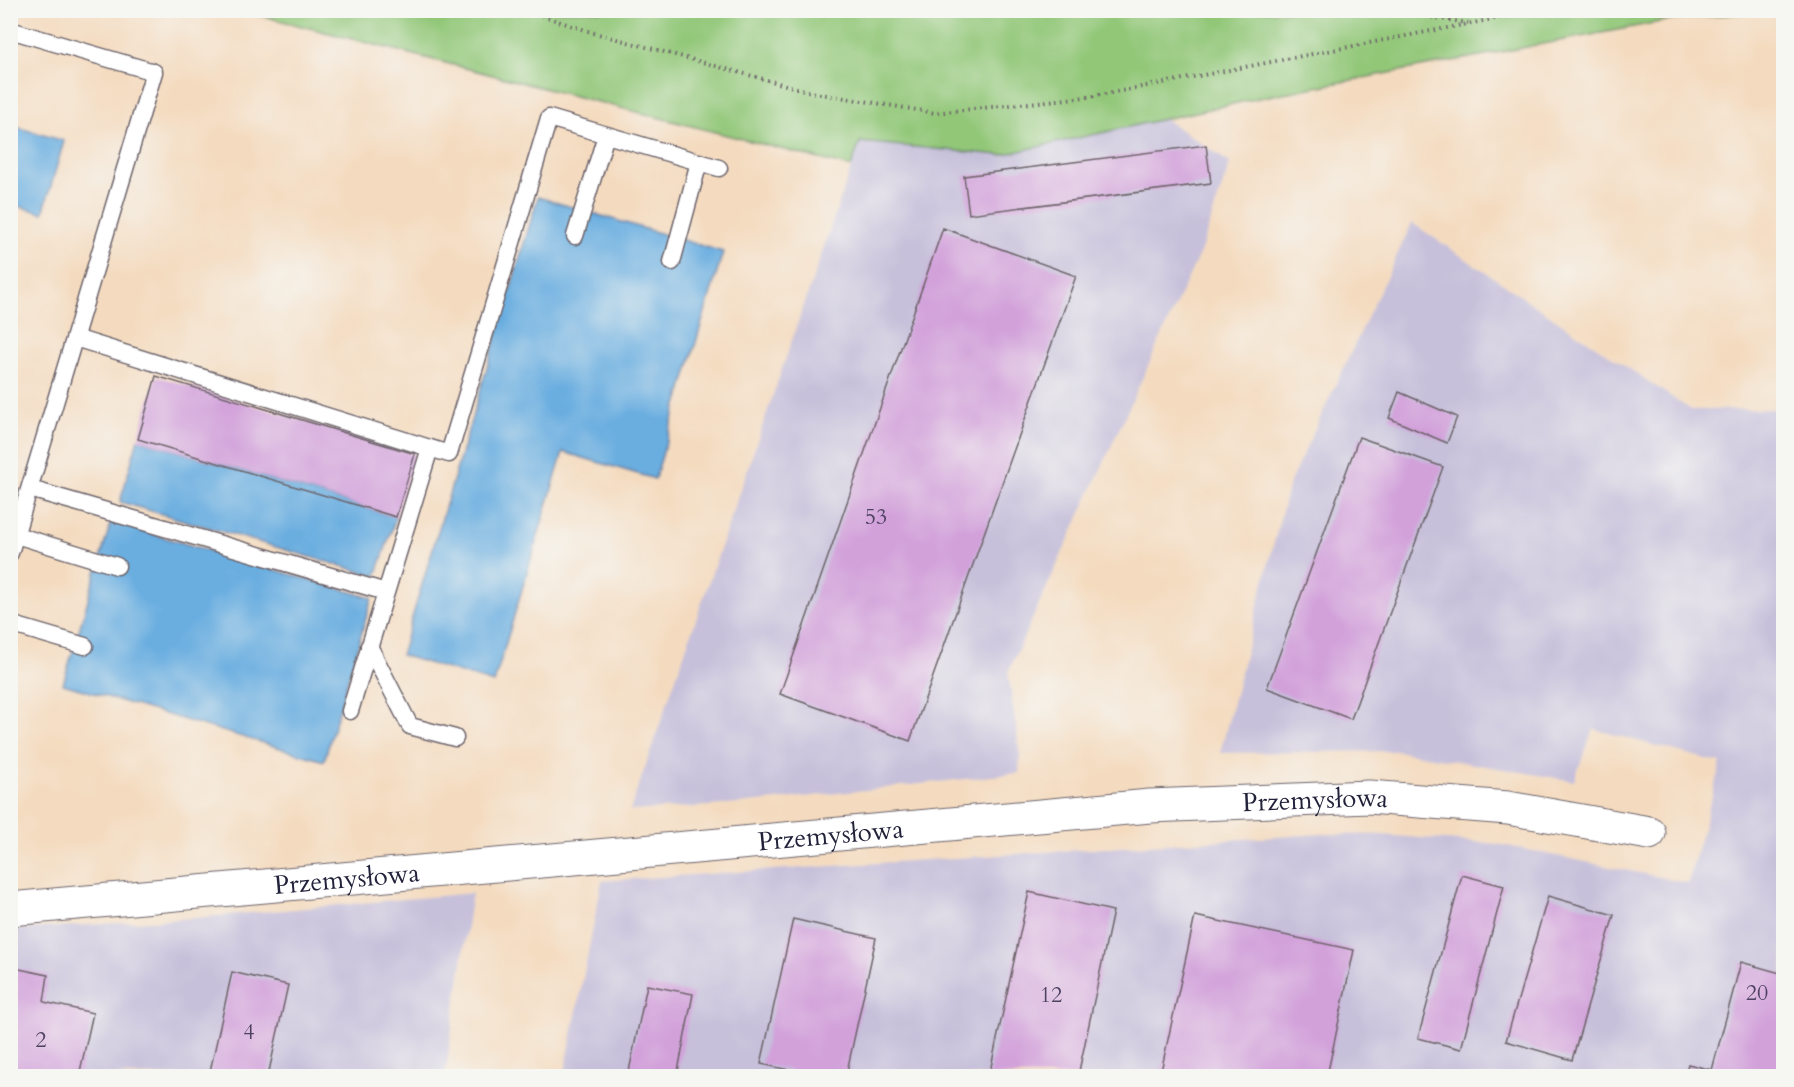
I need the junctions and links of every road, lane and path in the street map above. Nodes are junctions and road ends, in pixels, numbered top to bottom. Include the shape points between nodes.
1 (525, 10) edge
2 (1384, 10) edge
3 (1540, 10) edge
4 (1472, 23) junction
5 (10, 30) edge
6 (606, 135) junction
7 (699, 162) junction
8 (719, 168) dead end
9 (575, 236) dead end
10 (672, 262) dead end
11 (75, 338) junction
12 (430, 448) junction
13 (30, 489) junction
14 (16, 535) junction
15 (10, 553) edge
16 (117, 566) dead end
17 (386, 592) junction
18 (10, 624) edge
19 (85, 646) dead end
20 (369, 646) junction
21 (350, 711) dead end
22 (455, 738) dead end
23 (1649, 833) dead end
24 (10, 909) edge

1 - 4 path via 814,93 935,113 1095,96
2 - 4 path
3 - 4 path
5 - 11 lane via 154,72
6 - 7 lane
6 - 9 lane
6 - 12 lane via 549,118 449,454
7 - 8 lane
7 - 10 lane
11 - 12 lane
11 - 13 lane
12 - 17 lane
13 - 14 lane
13 - 17 lane
14 - 15 lane
14 - 16 lane
17 - 20 lane
18 - 19 lane
20 - 21 lane
20 - 22 lane via 410,726
23 - 24 street, Przemysłowa via 1508,808 1369,797 1150,806

